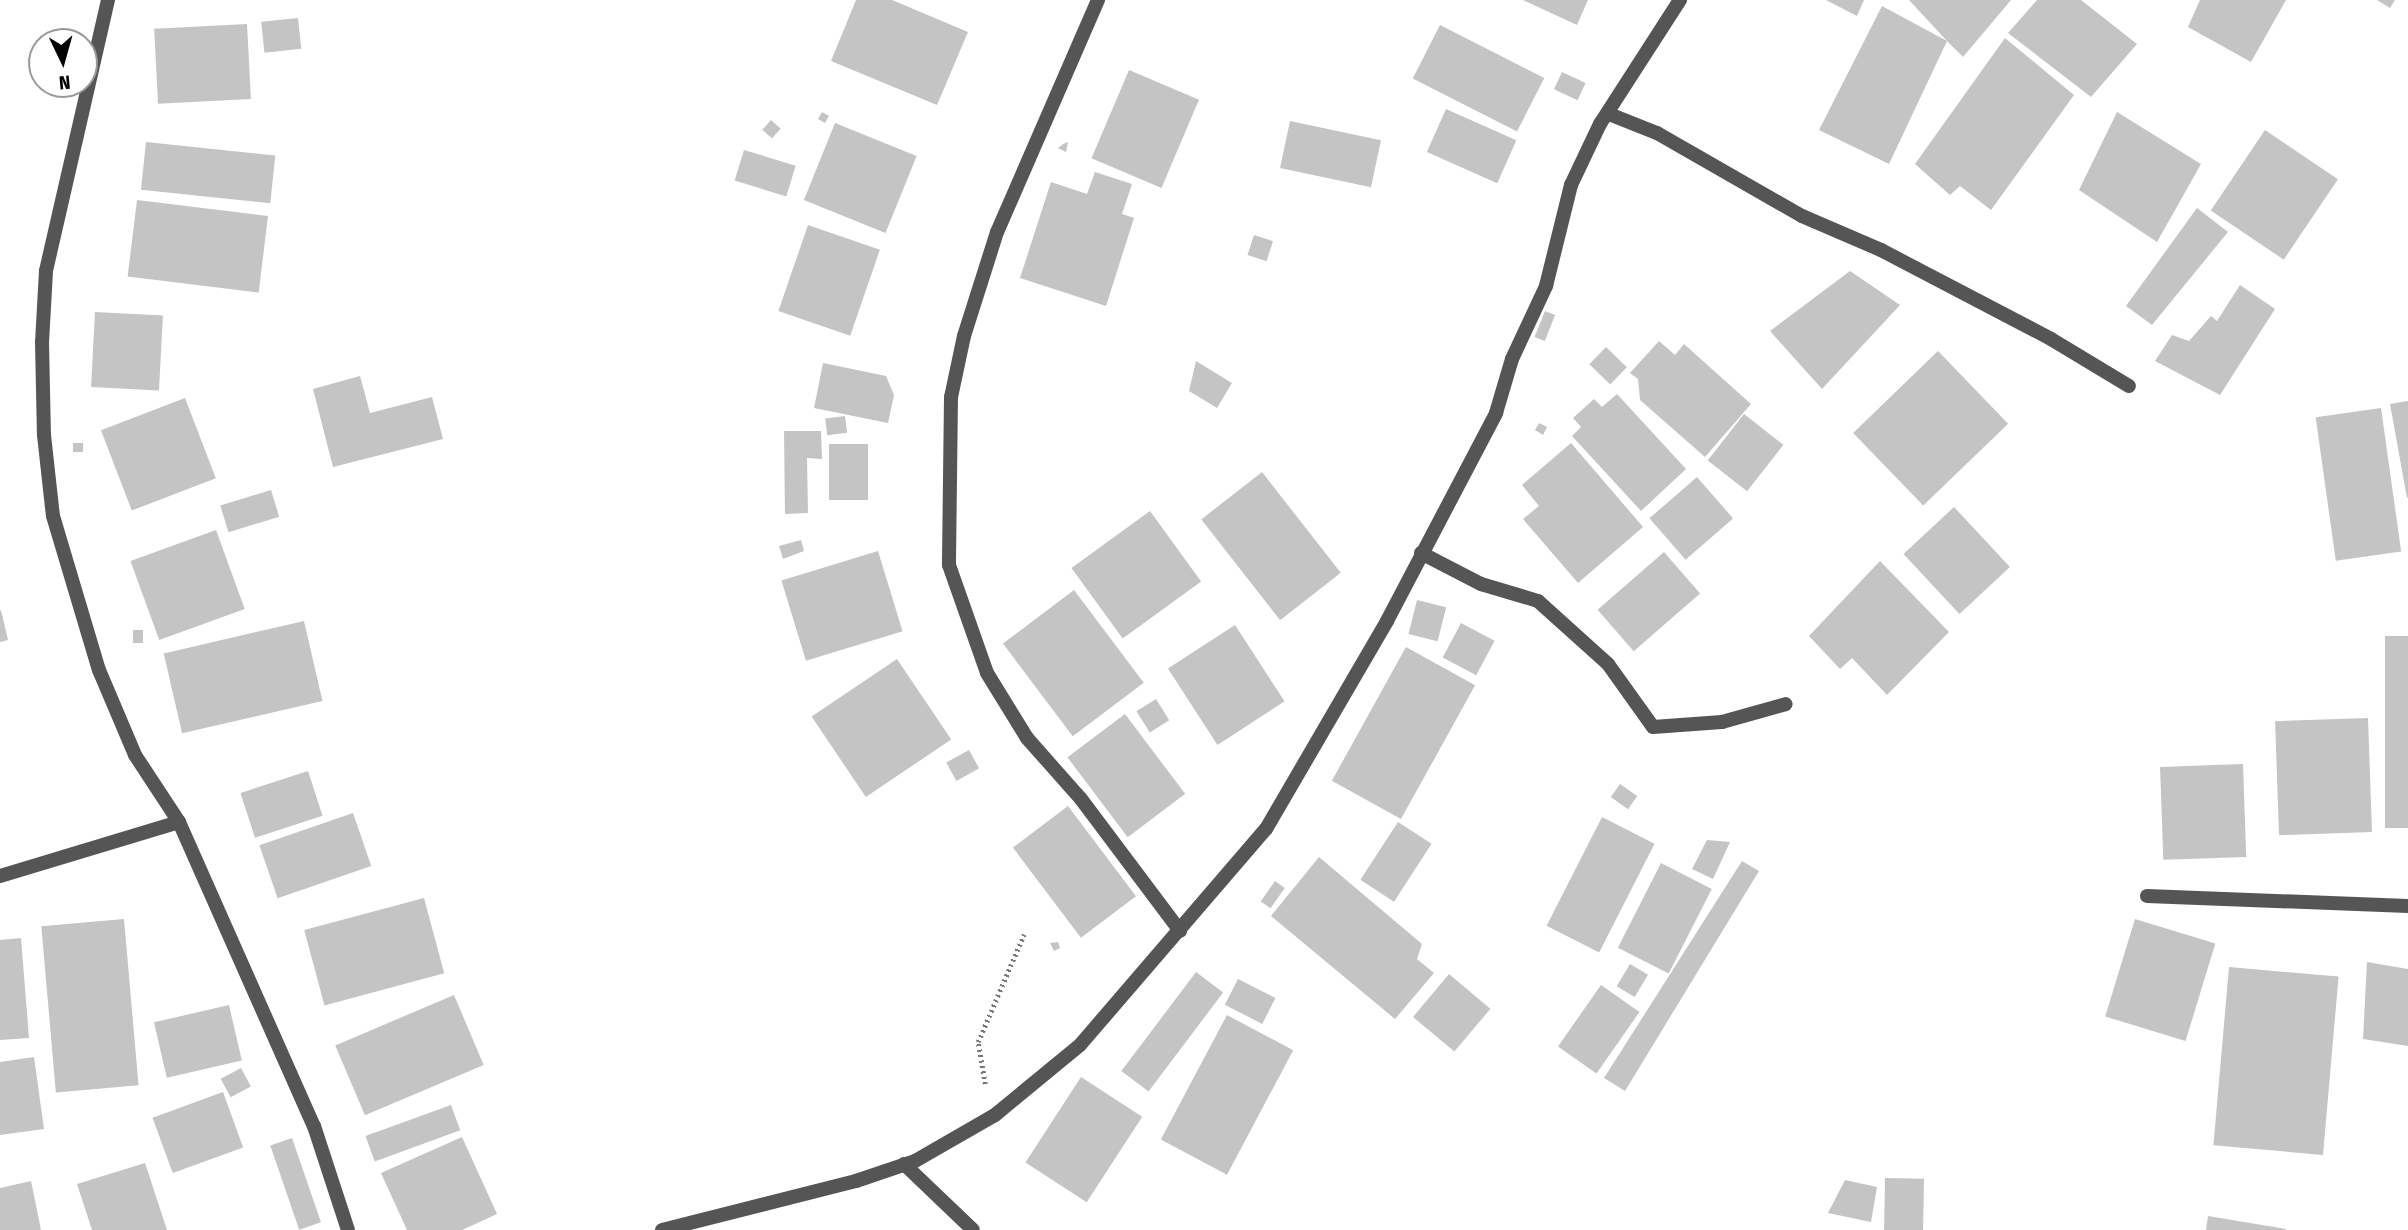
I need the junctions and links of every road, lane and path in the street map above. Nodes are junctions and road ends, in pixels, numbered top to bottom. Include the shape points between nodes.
1 (108, 0) edge
2 (1098, 0) edge
3 (1681, 0) edge
4 (1609, 114) junction
5 (2129, 386) dead end
6 (1421, 553) junction
7 (1786, 704) dead end
8 (179, 822) junction
9 (0, 876) edge
10 (2147, 896) dead end
11 (2408, 906) edge
12 (1180, 931) junction
13 (1024, 934) dead end
14 (998, 1112) junction
15 (904, 1164) junction
16 (348, 1230) edge
17 (663, 1230) edge
18 (973, 1230) edge

1 - 8 street via 46,271 44,435 53,516 99,670 135,755
2 - 12 street via 997,232 964,336 951,397 949,565 987,673 1027,738 1081,799
3 - 4 street
4 - 5 street via 1657,133 1802,216 1881,250 2051,339
4 - 6 street via 1571,185 1546,285 1512,359 1496,413
6 - 7 street via 1481,584 1538,601 1608,664 1653,727 1722,722
6 - 12 street via 1304,771 1266,829
8 - 9 street
8 - 16 street via 314,1126
10 - 11 street
12 - 14 street via 1080,1045
13 - 14 path via 978,1042 981,1074
14 - 15 street
15 - 17 street via 856,1181
15 - 18 street

